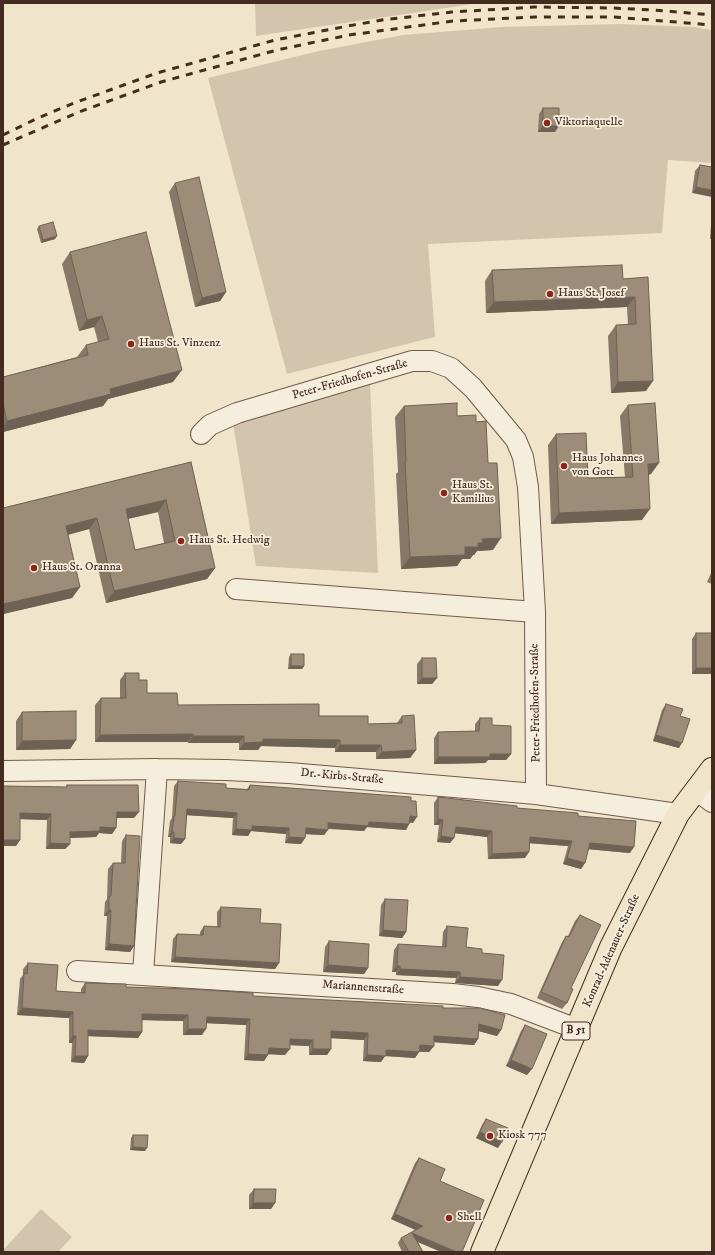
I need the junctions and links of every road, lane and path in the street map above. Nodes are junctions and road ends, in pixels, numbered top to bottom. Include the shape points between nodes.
1 (201, 434) dead end
2 (236, 589) dead end
3 (534, 612) junction
4 (157, 769) junction
5 (712, 769) edge
6 (3, 770) edge
7 (536, 794) junction
8 (704, 797) edge
9 (678, 814) junction
10 (77, 971) dead end
11 (143, 974) junction
12 (577, 1029) junction
13 (482, 1252) edge

1 - 3 street, Peter-Friedhofen-Straße via 210,425 237,413 412,361 432,361 451,368 473,388 504,425 516,440 523,457 528,487
2 - 3 street
3 - 7 street, Peter-Friedhofen-Straße
4 - 6 street, Dr.-Kirbs-Straße
4 - 7 street, Dr.-Kirbs-Straße via 297,774
4 - 11 street
5 - 8 main road, Konrad-Adenauer-Straße / B 51
7 - 9 street, Dr.-Kirbs-Straße
8 - 9 main road, Konrad-Adenauer-Straße / B 51
9 - 12 main road, Konrad-Adenauer-Straße / B 51 via 611,947
10 - 11 street, Mariannenstraße
11 - 12 street, Mariannenstraße via 472,996 511,1004
12 - 13 main road, Konrad-Adenauer-Straße / B 51

